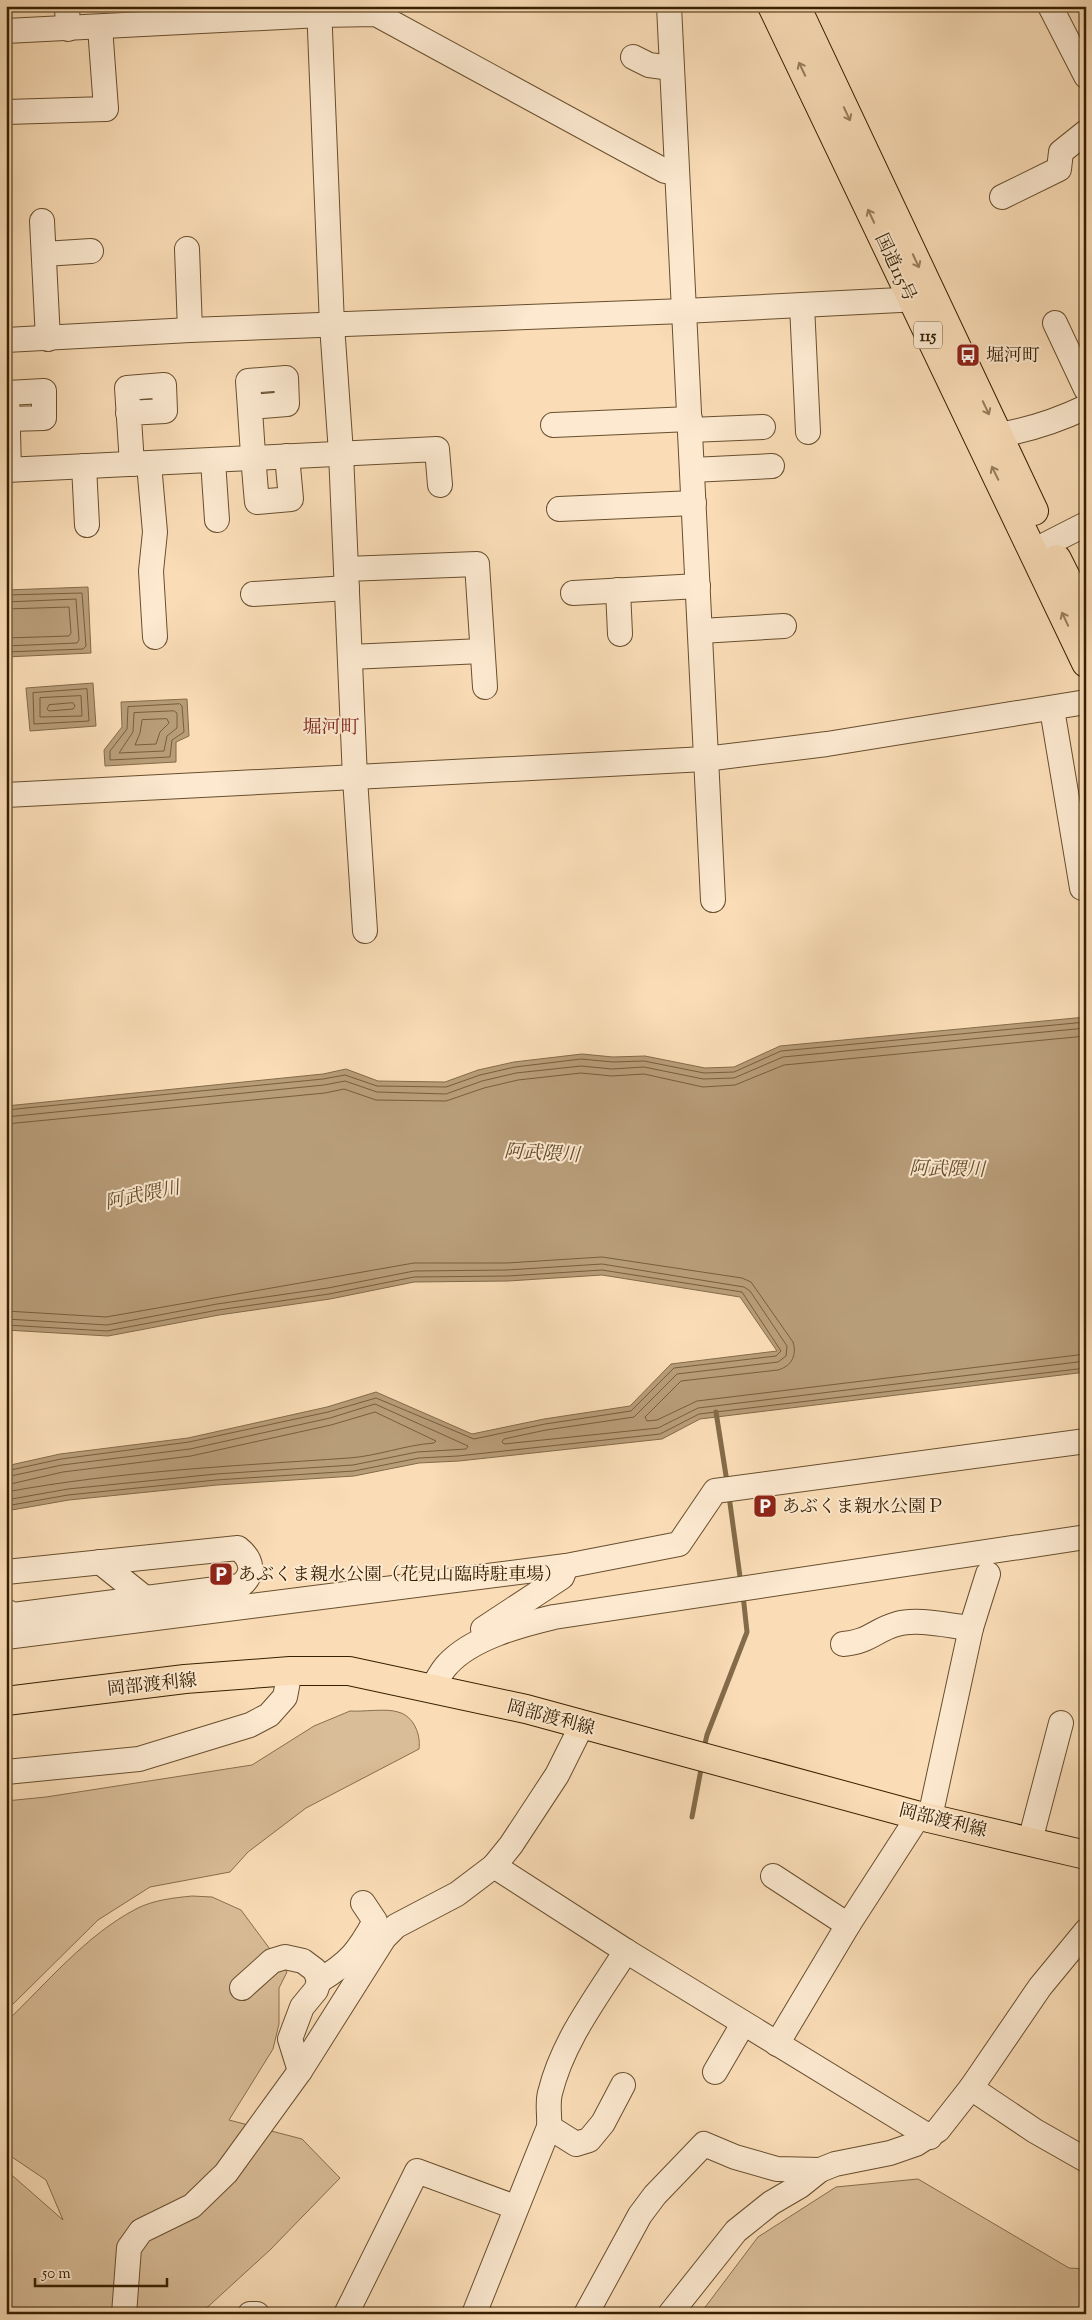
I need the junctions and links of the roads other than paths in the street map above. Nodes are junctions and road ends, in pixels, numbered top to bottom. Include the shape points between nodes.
1 (669, 6) edge
2 (772, 6) edge
3 (796, 6) edge
4 (1050, 6) edge
5 (320, 11) edge
6 (68, 17) edge
7 (100, 27) junction
8 (6, 31) edge
9 (633, 57) dead end
10 (672, 68) junction
11 (1086, 76) edge
12 (6, 112) edge
13 (1086, 132) edge
14 (677, 173) junction
15 (1002, 197) dead end
16 (42, 221) dead end
17 (187, 249) dead end
18 (91, 251) dead end
19 (44, 254) junction
20 (920, 294) junction
21 (802, 305) junction
22 (684, 311) junction
23 (1055, 323) dead end
24 (332, 326) junction
25 (190, 330) junction
26 (48, 339) junction
27 (6, 340) edge
28 (1086, 389) edge
29 (250, 406) dead end
30 (1086, 407) edge
31 (128, 413) dead end
32 (9, 419) dead end
33 (690, 424) junction
34 (553, 425) dead end
35 (763, 427) dead end
36 (808, 432) dead end
37 (998, 435) junction
38 (341, 453) junction
39 (287, 456) junction
40 (253, 458) junction
41 (213, 461) junction
42 (141, 464) junction
43 (84, 466) junction
44 (772, 466) dead end
45 (8, 470) edge
46 (692, 470) junction
47 (440, 485) dead end
48 (694, 503) junction
49 (559, 509) dead end
50 (217, 520) dead end
51 (1086, 524) edge
52 (87, 525) dead end
53 (1041, 547) junction
54 (347, 578) junction
55 (698, 586) junction
56 (618, 590) junction
57 (573, 593) dead end
58 (253, 594) dead end
59 (1086, 617) edge
60 (784, 626) dead end
61 (701, 631) junction
62 (620, 634) dead end
63 (155, 637) dead end
64 (482, 651) junction
65 (350, 657) junction
66 (1086, 663) edge
67 (485, 687) dead end
68 (1086, 702) edge
69 (1052, 709) junction
70 (705, 758) junction
71 (355, 778) junction
72 (6, 795) edge
73 (1082, 888) dead end
74 (713, 900) dead end
75 (364, 931) dead end
76 (1086, 1441) edge
77 (1086, 1537) edge
78 (137, 1558) junction
79 (100, 1562) junction
80 (566, 1566) junction
81 (6, 1572) edge
82 (988, 1574) dead end
83 (122, 1579) junction
84 (145, 1598) junction
85 (103, 1604) junction
86 (6, 1611) edge
87 (971, 1628) junction
88 (6, 1637) edge
89 (843, 1644) dead end
90 (448, 1664) junction
91 (290, 1671) junction
92 (431, 1690) junction
93 (6, 1701) edge
94 (1062, 1724) dead end
95 (582, 1725) junction
96 (6, 1772) edge
97 (923, 1816) junction
98 (1030, 1841) junction
99 (1086, 1855) edge
100 (494, 1866) junction
101 (773, 1876) dead end
102 (363, 1902) dead end
103 (848, 1925) junction
104 (1086, 1931) edge
105 (626, 1951) junction
106 (319, 1981) junction
107 (242, 1988) dead end
108 (743, 2024) junction
109 (777, 2044) junction
110 (300, 2071) junction
111 (715, 2072) dead end
112 (623, 2086) dead end
113 (971, 2088) junction
114 (549, 2127) junction
115 (930, 2137) junction
116 (1086, 2160) edge
117 (820, 2170) junction
118 (515, 2207) junction
119 (124, 2314) edge
120 (250, 2314) edge
121 (257, 2314) edge
122 (346, 2314) edge
123 (474, 2314) edge
124 (586, 2314) edge
125 (670, 2314) edge

1 - 10 street
20 -> 2 main road, 国道115号 / 115
3 -> 20 main road, 国道115号 / 115
4 - 11 street
5 - 7 street
5 - 14 street via 376,14 665,171
5 - 24 street
6 - 7 street
6 - 8 street
7 - 12 street via 106,109
9 - 10 street via 649,65
10 - 14 street
13 - 15 street via 1061,152 1059,169
14 - 22 street
16 - 19 street
17 - 25 street
18 - 19 street
19 - 26 street
20 - 21 street
20 -> 37 main road, 国道115号 / 115
53 -> 20 main road, 国道115号 / 115
21 - 22 street
21 - 36 street
22 - 24 street
22 - 33 street
23 - 28 street
24 - 25 street
24 - 38 street
25 - 26 street
26 - 27 street
29 - 40 street
30 - 37 street via 1060,418
31 - 42 street
32 - 45 street
33 - 34 street
33 - 35 street
33 - 46 street
37 - 53 main road, 国道115号 / 115
38 - 39 street
38 - 47 street via 438,450
38 - 54 street
39 - 40 street
39 - 40 street via 291,499 257,502
40 - 41 street
41 - 42 street
41 - 50 street
42 - 43 street
42 - 63 street via 155,532 151,571
43 - 45 street
43 - 52 street
44 - 46 street
46 - 48 street
48 - 49 street
48 - 55 street
51 - 53 street
53 - 59 main road, 国道115号 / 115
66 -> 53 main road, 国道115号 / 115
54 - 58 street
54 - 64 street via 477,564
54 - 65 street
55 - 56 street
55 - 61 street
56 - 57 street
56 - 62 street
60 - 61 street
61 - 70 street
64 - 65 street
64 - 67 street
65 - 71 street
68 - 69 street
69 - 70 street via 827,744
69 - 73 street
70 - 71 street
70 - 74 street
71 - 72 street
71 - 75 street
76 - 80 street via 715,1490 679,1544
77 - 90 street via 554,1617 510,1628 477,1642
78 - 79 street
78 - 83 street
78 - 84 street via 238,1548 250,1562 250,1575 240,1586
79 - 81 street
79 - 83 street
80 - 88 street
80 - 90 street via 562,1577 459,1644 449,1656
82 - 87 street
83 - 84 street
83 - 85 street
84 - 85 street
85 - 86 street via 13,1615
87 - 89 street via 904,1623 858,1642
87 - 97 street
90 - 92 street
91 - 92 main road, 岡部渡利線 via 349,1671
91 - 93 main road, 岡部渡利線 via 186,1679
91 - 96 street via 285,1697 269,1714 250,1725 139,1759
92 - 95 main road, 岡部渡利線 via 526,1709
94 - 98 street
95 - 97 main road, 岡部渡利線
95 - 100 street via 557,1775
97 - 98 main road, 岡部渡利線
97 - 103 street via 914,1823
98 - 99 main road, 岡部渡利線
100 - 105 street
100 - 110 street via 457,1894 396,1926 384,1938
101 - 103 street
102 - 106 street via 376,1920 359,1949 342,1967
103 - 109 street
104 - 113 street via 1040,1987
105 - 108 street
105 - 114 street via 568,2041 558,2063 550,2094
106 - 107 street via 315,1970 303,1961 285,1957 272,1961
106 - 110 street via 302,2008 290,2040
108 - 109 street
108 - 111 street
109 - 115 street
110 - 119 street via 226,2173 192,2206 141,2231 129,2248
112 - 114 street via 604,2123 589,2140 576,2144
113 - 115 street
113 - 116 street
114 - 118 street
115 - 117 street via 890,2153 850,2160
117 - 124 street via 777,2169 704,2144 640,2215
117 - 125 street via 736,2231
118 - 122 street via 418,2171
118 - 123 street
120 - 121 street

